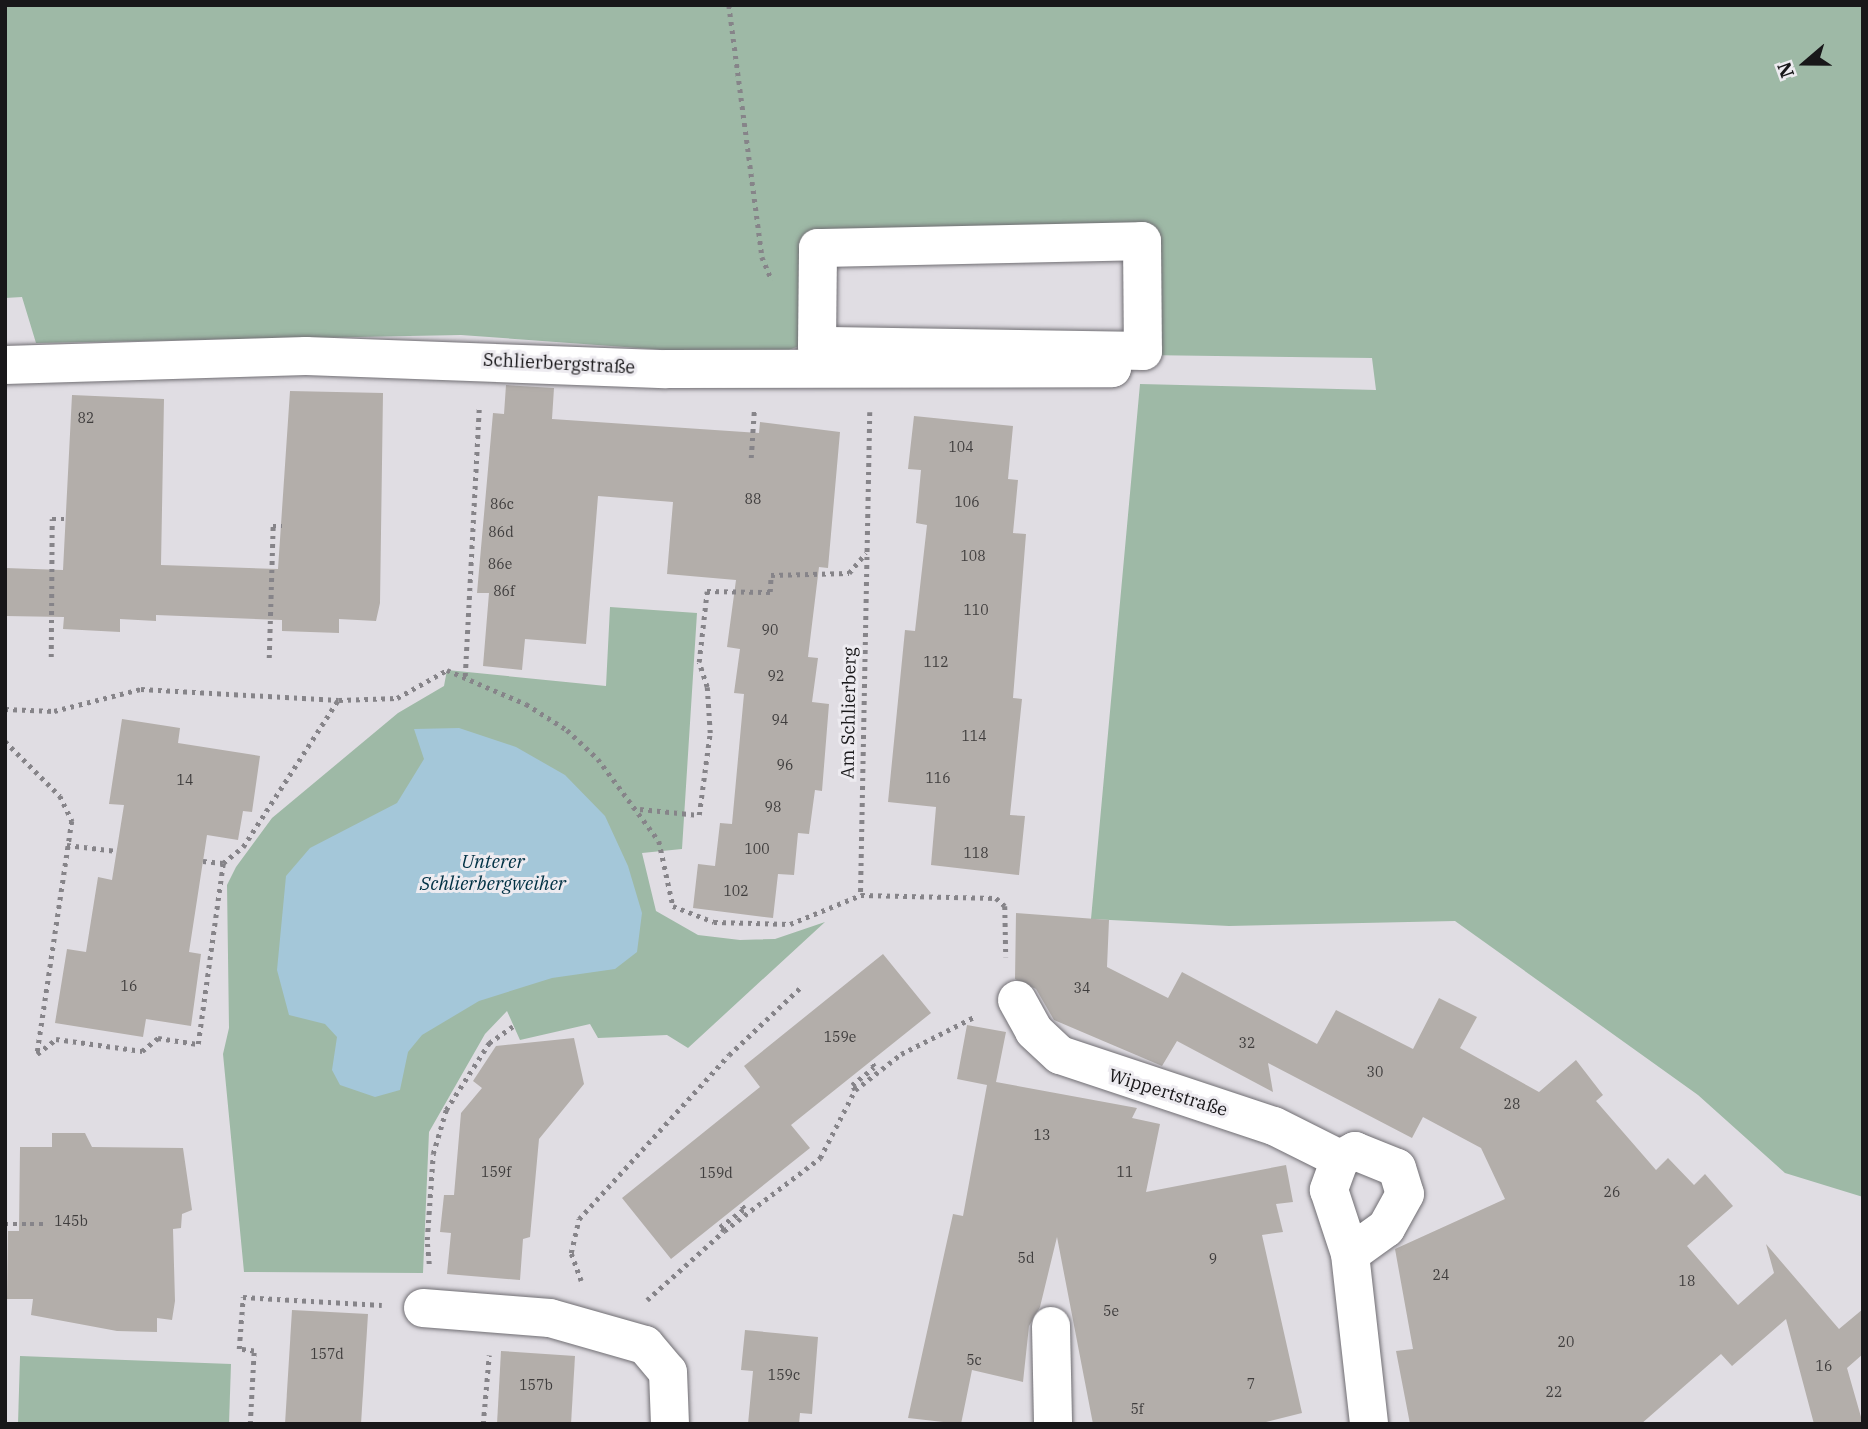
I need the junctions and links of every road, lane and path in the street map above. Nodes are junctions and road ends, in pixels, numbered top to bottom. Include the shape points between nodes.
1 (729, 5) edge
2 (776, 289) dead end
3 (1112, 360) junction
4 (5, 365) edge
5 (871, 367) junction
6 (480, 398) dead end
7 (64, 519) dead end
8 (282, 526) dead end
9 (867, 552) junction
10 (51, 657) dead end
11 (269, 658) dead end
12 (465, 676) junction
13 (339, 700) junction
14 (5, 709) edge
15 (5, 741) edge
16 (639, 809) junction
17 (67, 845) junction
18 (117, 850) dead end
19 (203, 861) dead end
20 (223, 863) junction
21 (861, 895) junction
22 (1006, 925) dead end
23 (802, 986) dead end
24 (1017, 1000) dead end
25 (968, 1019) dead end
26 (513, 1026) dead end
27 (871, 1061) dead end
28 (855, 1090) junction
29 (1340, 1158) junction
30 (741, 1204) dead end
31 (5, 1224) edge
32 (45, 1224) dead end
33 (724, 1231) junction
34 (1350, 1254) junction
35 (423, 1308) junction
36 (492, 1313) junction
37 (1052, 1326) dead end
38 (600, 1331) junction
39 (250, 1424) edge
40 (483, 1424) edge
41 (670, 1424) edge
42 (1053, 1424) edge
43 (1369, 1424) edge

1 - 2 path via 762,257
3 - 3 street, Schlierbergstraße via 817,346 818,248 1142,241 1143,351
3 - 5 street, Schlierbergstraße
4 - 5 street, Schlierbergstraße via 306,356 666,369
5 - 9 path, Am Schlierberg
6 - 12 path
7 - 10 path via 52,519
8 - 11 path via 273,526
9 - 16 path via 849,573 771,575 770,592 707,592 698,662 707,687 710,733 699,815
9 - 21 path, Am Schlierberg
12 - 13 path via 447,670 397,698
12 - 16 path via 567,730
13 - 14 path via 141,689 54,711
13 - 20 path via 243,847
15 - 17 path via 61,796 72,821
16 - 21 path via 659,841 673,906 695,918 752,926 790,924 840,899
17 - 18 path
17 - 20 path via 37,1054 56,1039 142,1051 158,1038 198,1044
19 - 20 path
21 - 22 path via 996,898 1004,906
23 - 38 path via 729,1055 579,1219 571,1253
24 - 29 street, Wippertstraße via 1034,1031 1060,1055 1274,1126
25 - 28 path via 901,1054
26 - 35 path via 489,1043 446,1110 433,1154 426,1240 433,1298
27 - 28 path via 874,1067 852,1085
28 - 33 path via 820,1158
29 - 34 street via 1329,1190
29 - 34 street, Wippertstraße via 1355,1152 1397,1168 1405,1194 1386,1228
30 - 33 path via 744,1209 720,1227
31 - 32 path
33 - 38 path via 667,1287
34 - 43 street
35 - 36 street
35 - 39 path via 243,1297 239,1349 254,1351
36 - 38 street via 550,1318
36 - 40 path
37 - 42 street
38 - 41 street via 645,1345 668,1372

